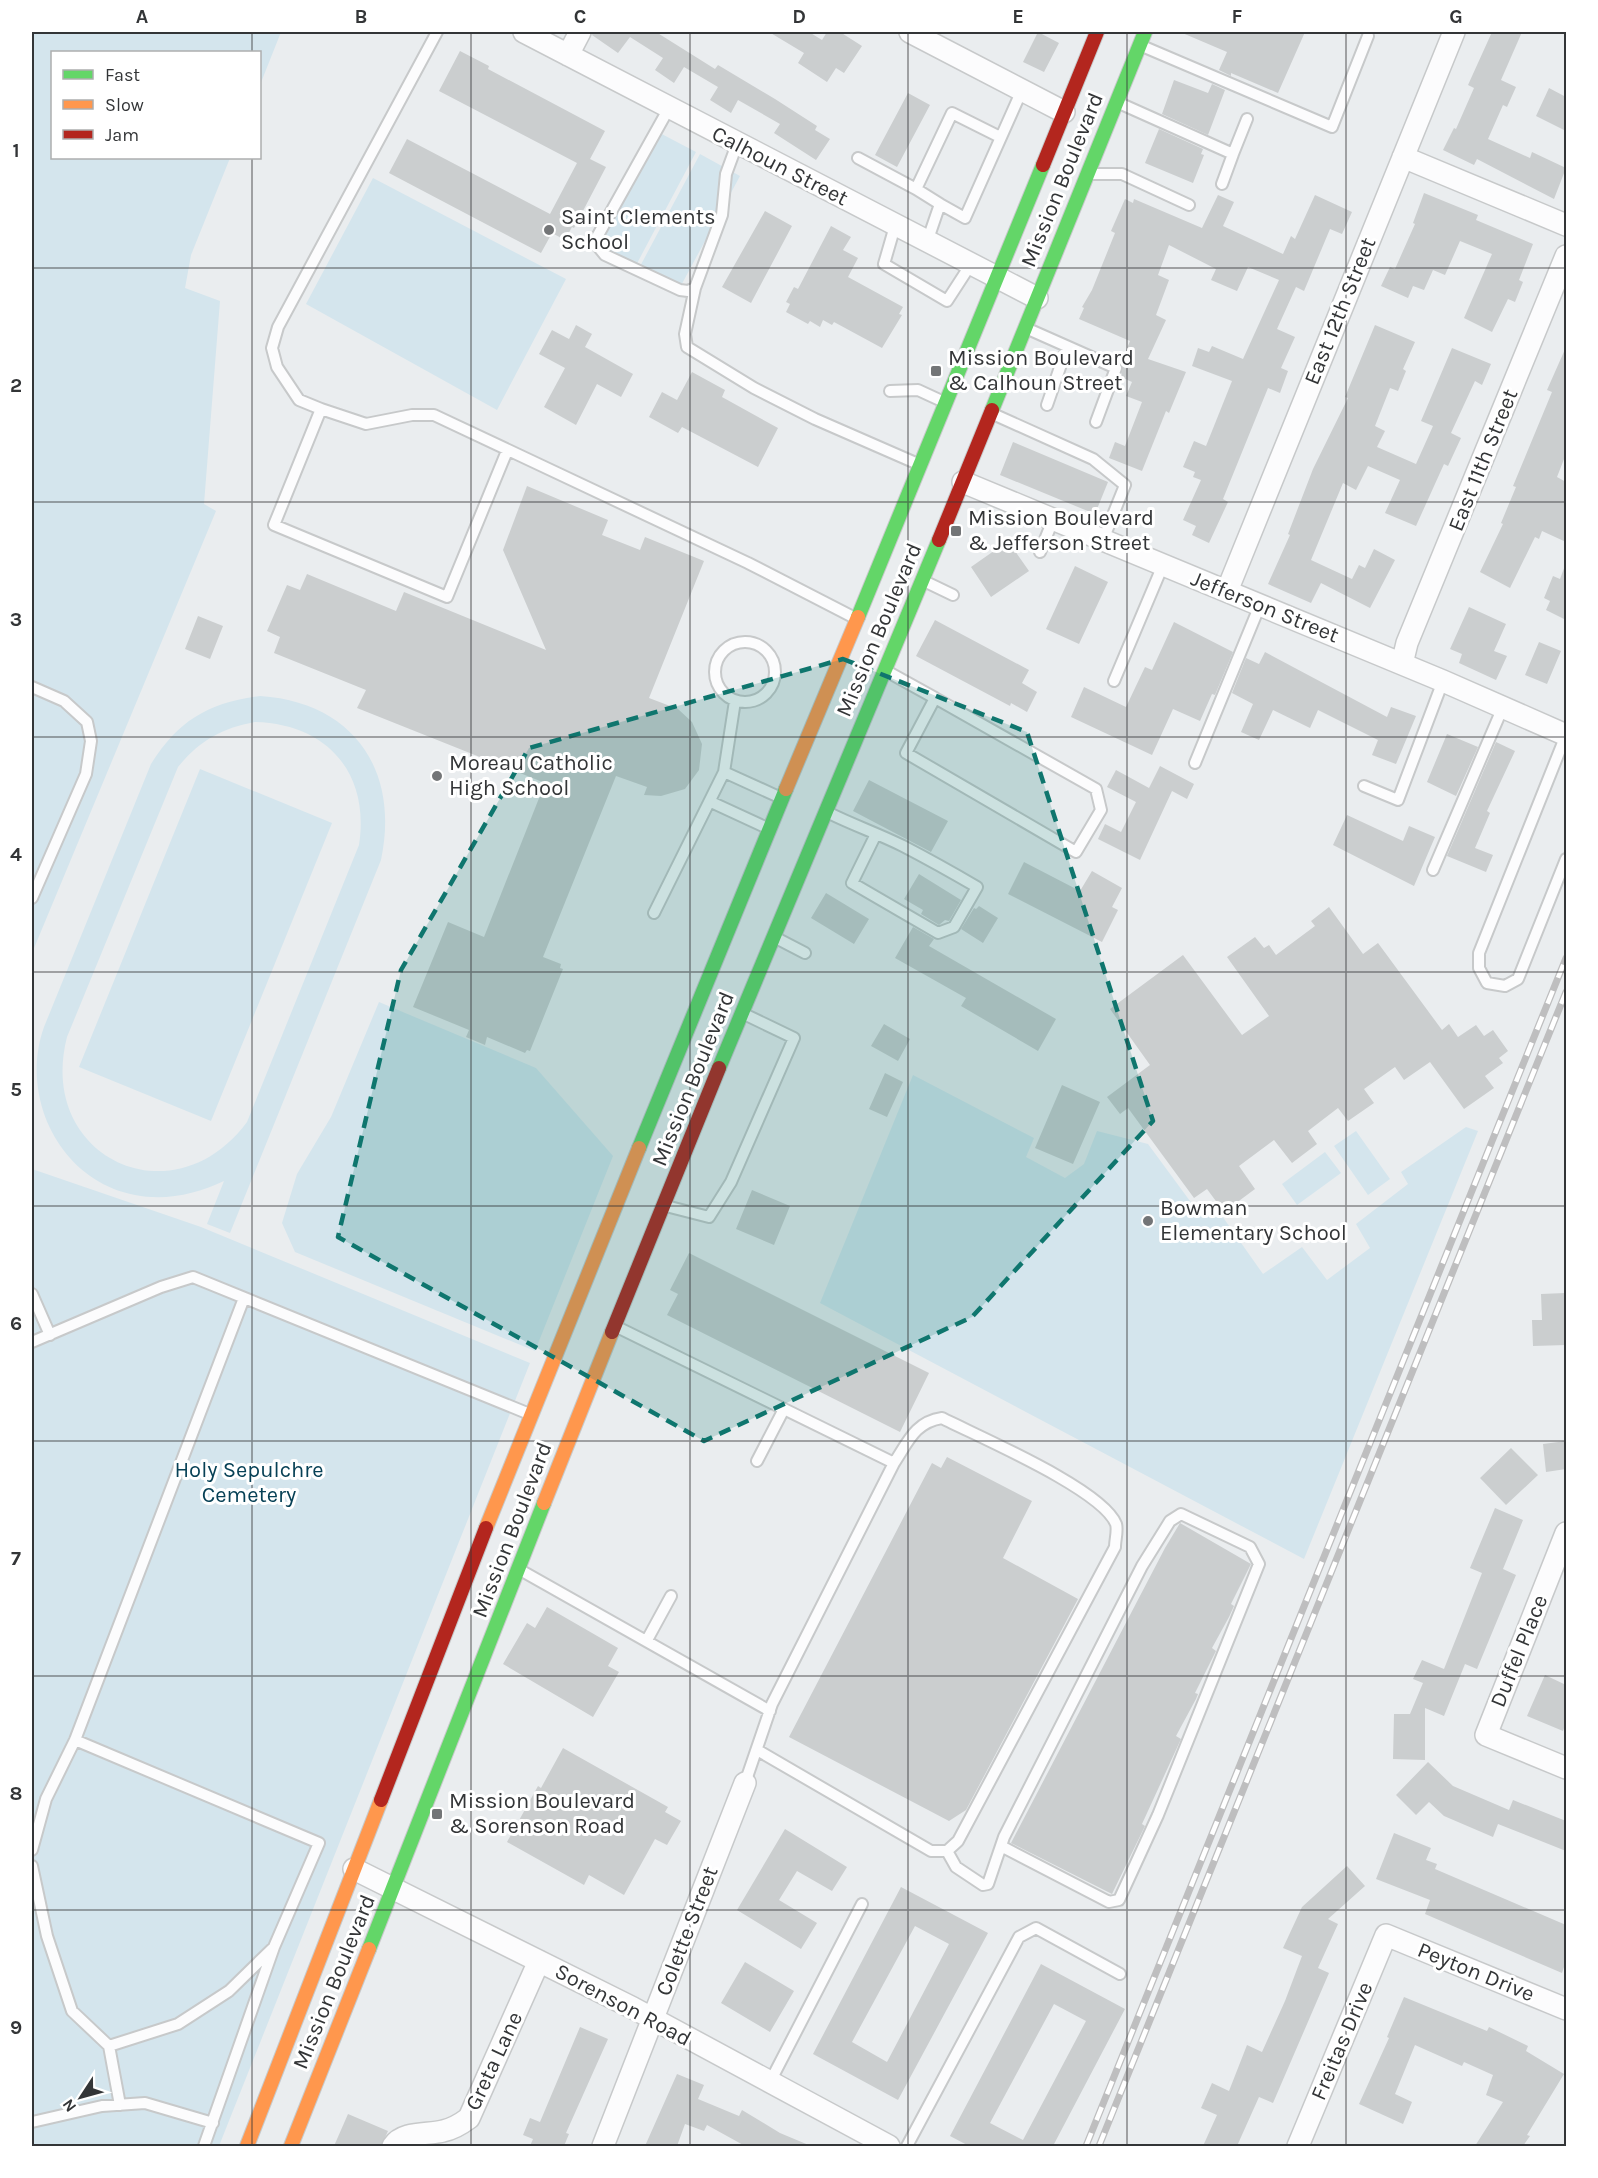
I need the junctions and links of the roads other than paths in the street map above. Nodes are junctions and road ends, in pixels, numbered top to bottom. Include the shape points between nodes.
1 (437, 32) edge
2 (524, 32) edge
3 (580, 32) edge
4 (910, 32) edge
5 (1097, 32) edge
6 (1145, 32) edge
7 (1454, 32) edge
8 (1368, 36) dead end
9 (1139, 45) junction
10 (568, 56) junction
11 (1022, 90) junction
12 (1116, 102) junction
13 (669, 108) junction
14 (1064, 112) junction
15 (1247, 119) dead end
16 (1000, 136) junction
17 (737, 144) junction
18 (1233, 154) junction
19 (858, 158) dead end
20 (1403, 158) junction
21 (1087, 175) junction
22 (1222, 184) dead end
23 (916, 189) junction
24 (940, 204) junction
25 (1189, 205) dead end
26 (1566, 225) edge
27 (896, 226) junction
28 (927, 242) junction
29 (1566, 256) edge
30 (971, 264) junction
31 (997, 278) junction
32 (695, 288) junction
33 (1036, 298) junction
34 (1025, 327) junction
35 (1067, 347) junction
36 (890, 391) dead end
37 (946, 403) junction
38 (1047, 405) dead end
39 (321, 409) junction
40 (990, 413) junction
41 (1096, 422) dead end
42 (507, 451) junction
43 (921, 466) junction
44 (963, 482) junction
45 (1053, 520) junction
46 (1103, 540) junction
47 (1040, 552) dead end
48 (1163, 565) junction
49 (922, 580) junction
50 (1227, 591) junction
51 (953, 595) dead end
52 (1260, 605) junction
53 (862, 622) junction
54 (1402, 664) junction
55 (885, 670) junction
56 (1114, 681) dead end
57 (1443, 681) junction
58 (32, 687) edge
59 (935, 698) junction
60 (735, 701) junction
61 (1503, 707) junction
62 (1566, 735) edge
63 (1195, 763) dead end
64 (724, 772) junction
65 (1364, 786) dead end
66 (782, 798) junction
67 (711, 802) junction
68 (826, 811) junction
69 (769, 829) junction
70 (876, 834) junction
71 (1566, 860) edge
72 (1433, 870) dead end
73 (32, 898) edge
74 (654, 913) dead end
75 (774, 937) junction
76 (805, 953) dead end
77 (742, 1013) junction
78 (663, 1205) junction
79 (615, 1207) junction
80 (609, 1261) dead end
81 (32, 1294) edge
82 (244, 1298) junction
83 (605, 1304) dead end
84 (615, 1326) junction
85 (50, 1335) junction
86 (32, 1342) edge
87 (784, 1409) junction
88 (530, 1415) junction
89 (757, 1461) dead end
90 (894, 1463) junction
91 (1566, 1533) edge
92 (519, 1569) junction
93 (671, 1596) dead end
94 (647, 1640) junction
95 (770, 1711) junction
96 (75, 1740) junction
97 (757, 1750) junction
98 (1566, 1768) edge
99 (745, 1783) joint
100 (1001, 1846) junction
101 (32, 1850) edge
102 (947, 1851) junction
103 (32, 1866) edge
104 (354, 1869) junction
105 (394, 1887) junction
106 (862, 1904) dead end
107 (1386, 1935) joint
108 (274, 1947) junction
109 (539, 1961) junction
110 (1120, 1974) dead end
111 (1566, 2009) edge
112 (652, 2020) junction
113 (109, 2046) junction
114 (770, 2082) junction
115 (120, 2105) junction
116 (32, 2122) edge
117 (213, 2123) junction
118 (204, 2146) edge
119 (247, 2146) edge
120 (291, 2146) edge
121 (393, 2146) edge
122 (603, 2146) edge
123 (889, 2146) edge
124 (907, 2146) edge
125 (1298, 2146) edge

1 - 39 lane via 278,327 272,348 277,368 299,400
2 - 10 street, Calhoun Street
3 - 10 street
4 - 11 street
5 - 14 main road, Mission Boulevard
6 - 9 main road, Mission Boulevard
7 - 20 street, East 12th Street
8 - 9 lane via 1332,127
9 - 12 main road, Mission Boulevard
10 - 13 street, Calhoun Street
11 - 14 street
11 - 16 lane
12 - 18 lane
12 - 21 main road, Mission Boulevard
13 - 17 street, Calhoun Street
13 - 32 lane via 596,244 605,255 680,290
14 - 31 main road, Mission Boulevard
15 - 18 lane
16 - 23 lane via 952,113
16 - 24 lane via 964,218
17 - 27 street, Calhoun Street
17 - 32 lane via 726,174 722,215
18 - 22 lane
19 - 23 lane
20 - 26 street
20 - 50 street, East 12th Street
21 - 25 lane via 1122,174
21 - 33 main road, Mission Boulevard
23 - 24 lane
24 - 28 lane
27 - 28 street, Calhoun Street
27 - 30 lane via 884,264 947,301
28 - 30 street, Calhoun Street
29 - 54 street, East 11th Street via 1407,643
30 - 31 street, Calhoun Street
31 - 33 street, Calhoun Street
31 - 37 main road, Mission Boulevard
32 - 43 lane via 685,334 690,351 830,426
33 - 34 main road, Mission Boulevard
34 - 35 lane
34 - 40 main road, Mission Boulevard
35 - 38 lane
35 - 41 lane via 1116,368
36 - 37 lane via 918,390
37 - 43 main road, Mission Boulevard
39 - 42 lane via 366,424 434,415
39 - 42 lane via 274,525 447,597
40 - 44 main road, Mission Boulevard
40 - 46 lane via 1093,459 1125,485
42 - 53 lane via 712,546
43 - 53 main road, Mission Boulevard
44 - 45 street, Jefferson Street
44 - 49 main road, Mission Boulevard
45 - 46 street, Jefferson Street
45 - 47 lane
46 - 48 street, Jefferson Street
48 - 50 street, Jefferson Street
48 - 56 lane
49 - 51 lane
49 - 55 main road, Mission Boulevard via 893,635
50 - 52 street, Jefferson Street
52 - 54 street, Jefferson Street
52 - 63 lane
53 - 66 main road, Mission Boulevard
54 - 57 street, Jefferson Street
55 - 59 lane
55 - 68 main road, Mission Boulevard
57 - 61 street, Jefferson Street
57 - 65 lane via 1398,800
58 - 73 lane via 64,700 87,722 91,741 86,774
59 - 59 lane via 1096,789 1101,810 1076,852 906,753
60 - 60 lane via 763,697 774,681 769,654 754,643 733,644 724,649 715,668 719,688
60 - 64 lane
61 - 62 street, Jefferson Street
61 - 72 lane
62 - 71 lane via 1479,953 1479,968 1487,983 1505,986 1518,979
64 - 66 lane
64 - 67 lane
66 - 69 main road, Mission Boulevard
67 - 69 lane
67 - 74 lane
68 - 70 lane
68 - 75 main road, Mission Boulevard
69 - 79 main road, Mission Boulevard
70 - 70 lane via 977,887 954,927 938,933 852,883
75 - 76 lane
75 - 77 main road, Mission Boulevard
77 - 78 main road, Mission Boulevard
77 - 78 lane via 794,1038 731,1182 709,1217
78 - 84 main road, Mission Boulevard
79 - 80 main road
79 - 88 main road, Mission Boulevard
81 - 85 lane
82 - 85 lane via 193,1277
82 - 88 lane
82 - 96 lane
83 - 84 main road
84 - 87 lane
84 - 92 main road, Mission Boulevard
85 - 86 lane
87 - 89 lane
87 - 90 lane
88 - 104 main road, Mission Boulevard
90 - 95 lane
90 - 102 lane via 914,1432 927,1420 942,1418 1063,1479 1107,1510 1117,1526 1115,1547 958,1840
91 - 98 street, Duffel Place via 1486,1735
92 - 94 lane
92 - 105 main road, Mission Boulevard
93 - 94 lane
94 - 95 lane
95 - 97 lane
96 - 101 lane via 46,1800
96 - 108 lane via 319,1843
97 - 99 lane
97 - 102 lane via 931,1851
99 - 112 street, Colette Street
100 - 100 lane via 1142,1566 1170,1521 1181,1515 1250,1547 1259,1564 1158,1815 1119,1900 1109,1902
100 - 102 lane via 988,1884 983,1885 956,1867
103 - 113 lane via 47,1936 72,2011
104 - 105 street, Sorenson Road
104 - 119 main road, Mission Boulevard
105 - 109 street, Sorenson Road
105 - 120 main road, Mission Boulevard
106 - 114 lane
107 - 111 street, Peyton Drive
107 - 125 street, Freitas Drive
108 - 113 lane via 229,1991 178,2024
108 - 117 lane
109 - 112 street, Sorenson Road
109 - 121 street, Greta Lane via 469,2118 456,2127 411,2135
110 - 124 lane via 1036,1929 1018,1937
112 - 114 street, Sorenson Road
112 - 122 street, Colette Street
113 - 115 lane
114 - 123 street, Sorenson Road
115 - 116 lane
115 - 117 lane via 146,2103
117 - 118 lane

